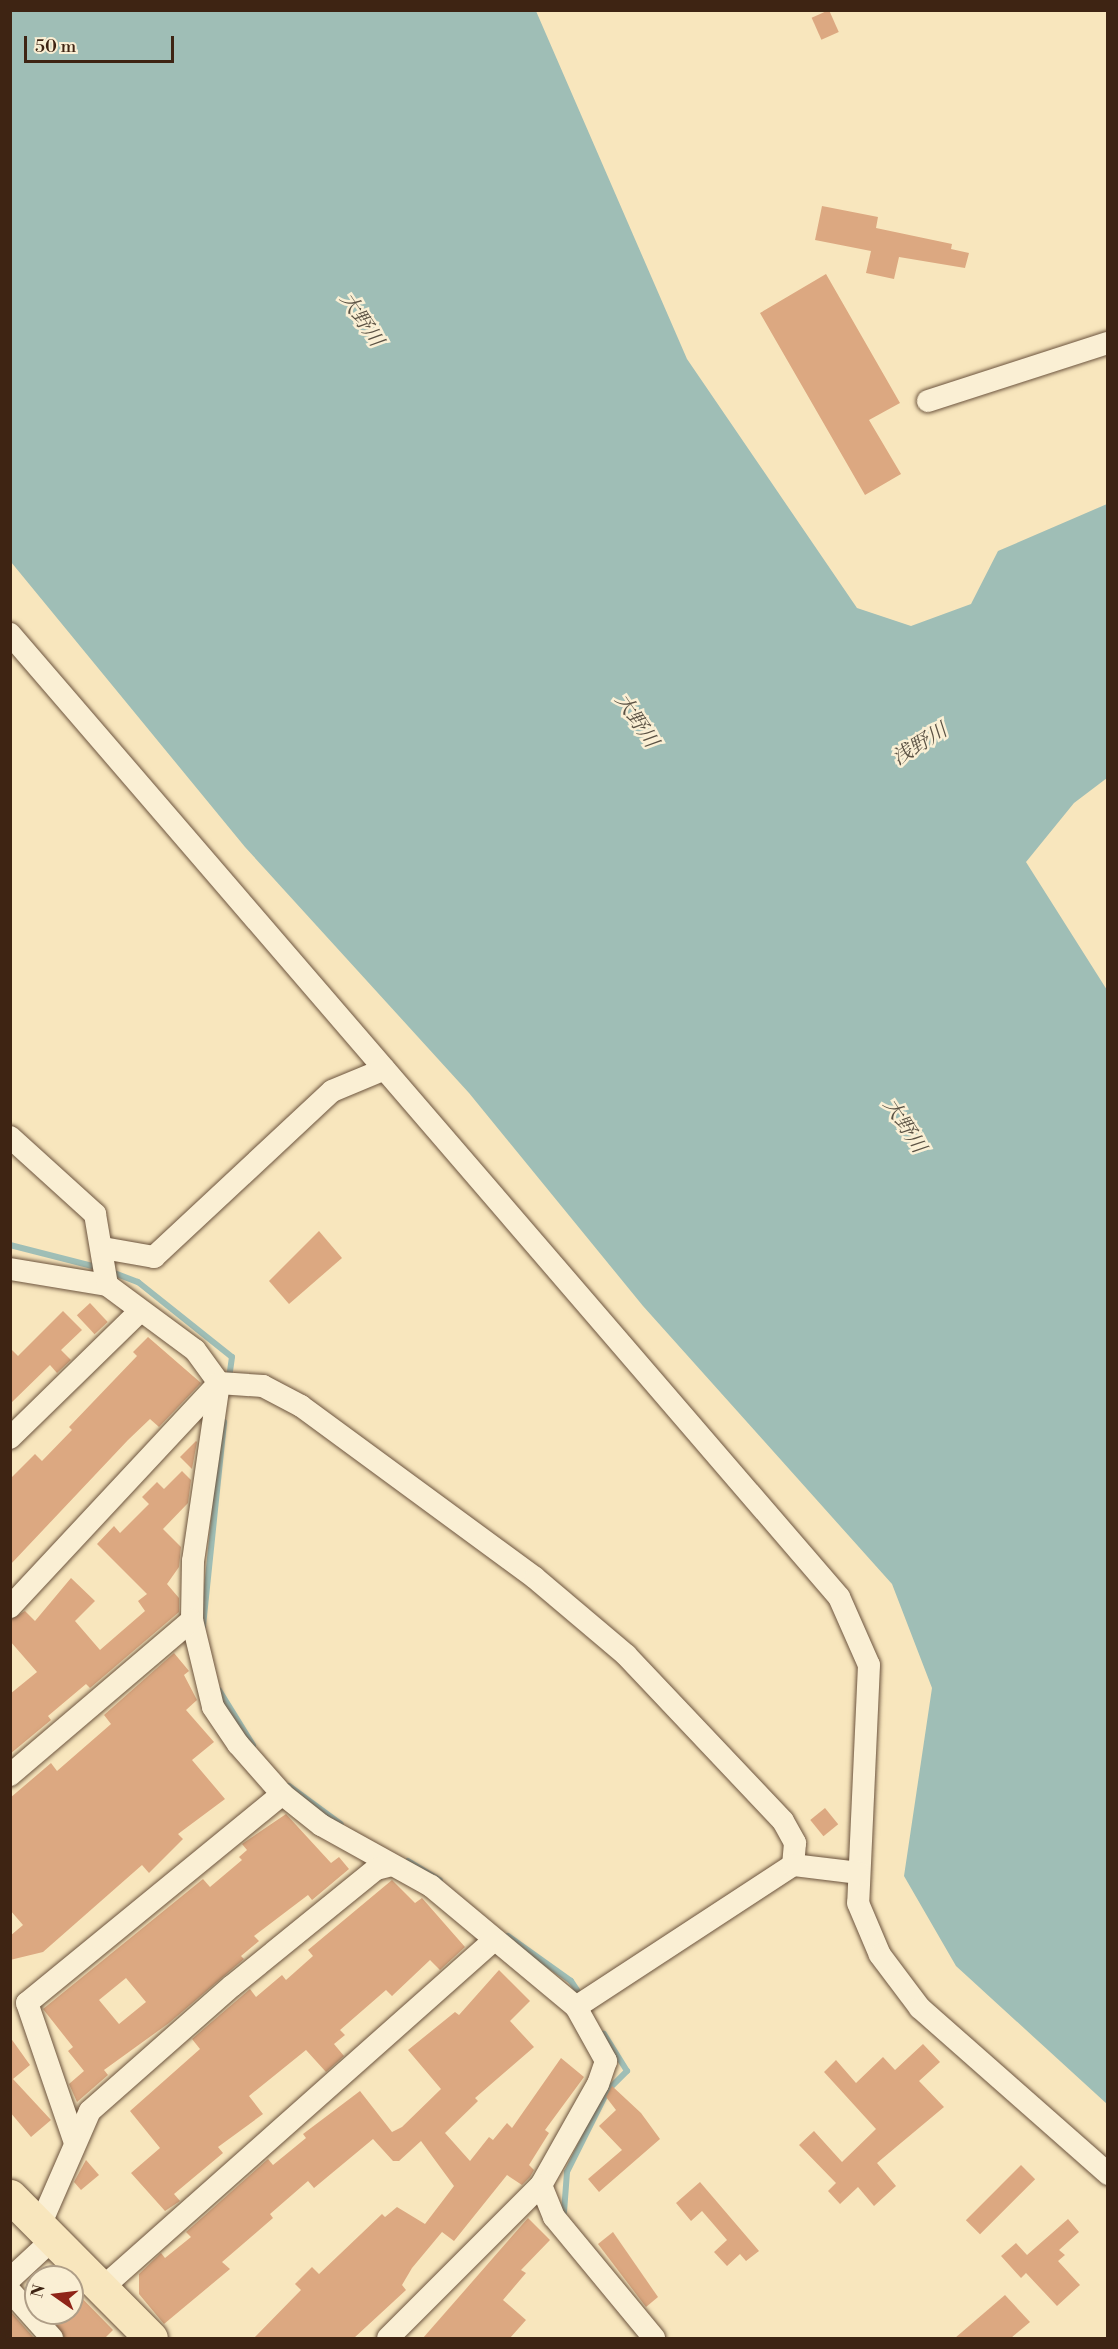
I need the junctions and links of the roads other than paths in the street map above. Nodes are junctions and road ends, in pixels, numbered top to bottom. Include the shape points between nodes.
1 (1107, 343) edge
2 (928, 401) dead end
3 (10, 634) edge
4 (385, 1069) junction
5 (10, 1137) edge
6 (106, 1268) junction
7 (10, 1269) edge
8 (140, 1311) junction
9 (227, 1383) junction
10 (10, 1438) edge
11 (10, 1607) edge
12 (192, 1620) junction
13 (10, 1775) edge
14 (282, 1794) junction
15 (392, 1865) junction
16 (793, 1865) junction
17 (859, 1873) junction
18 (493, 1941) junction
19 (576, 2007) junction
20 (74, 2140) junction
21 (1107, 2174) edge
22 (542, 2185) junction
23 (10, 2196) edge
24 (47, 2232) junction
25 (10, 2279) edge
26 (101, 2289) junction
27 (10, 2291) edge
28 (52, 2338) edge
29 (151, 2338) edge
30 (388, 2338) edge
31 (654, 2338) edge

1 - 2 street
3 - 4 street
4 - 6 street via 332,1091 154,1257
4 - 17 street via 839,1597 869,1665
5 - 6 street via 94,1214
6 - 7 street
6 - 8 street
8 - 9 street via 195,1350
8 - 10 street
9 - 11 street
9 - 12 street via 193,1561
9 - 16 street via 263,1386 301,1406 562,1599 626,1655 783,1821 795,1843
12 - 13 street
12 - 14 street via 213,1707 238,1744
14 - 15 street via 321,1825
14 - 20 street via 27,2003
15 - 18 street via 431,1886
15 - 20 street via 376,1869 232,1986 90,2111
16 - 17 street
16 - 19 street
17 - 21 street via 858,1903 880,1955 920,2008
18 - 19 street
18 - 26 street
19 - 22 street via 606,2061 598,2084
20 - 24 street
22 - 30 street
22 - 31 street via 554,2217
23 - 24 main road
24 - 25 street
24 - 26 main road
26 - 29 main road
27 - 28 street

